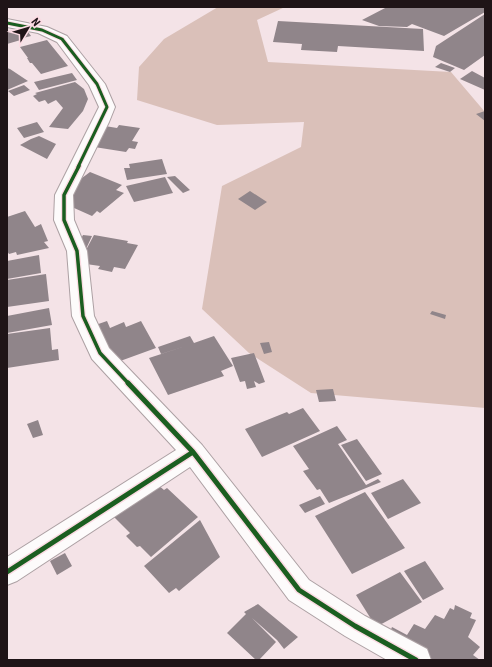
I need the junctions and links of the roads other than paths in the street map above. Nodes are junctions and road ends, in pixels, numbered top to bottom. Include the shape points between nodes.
1 (7, 23) edge
2 (193, 452) junction
3 (7, 572) edge
4 (416, 660) edge

1 - 2 street via 42,30 62,39 97,84 107,106 64,195 64,220 78,251 83,316 100,353
2 - 3 street
2 - 4 street via 299,590 355,626

